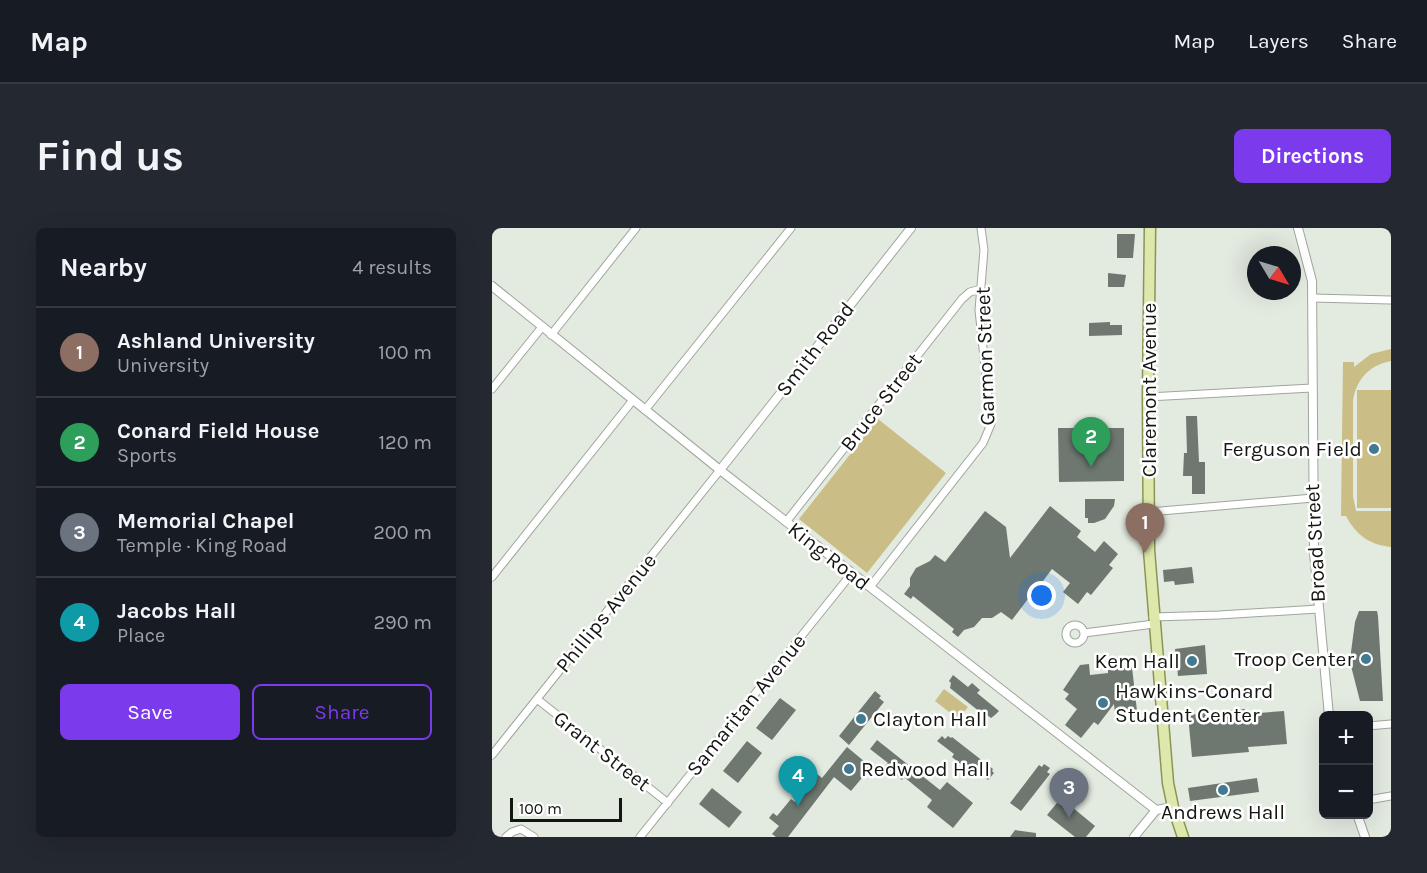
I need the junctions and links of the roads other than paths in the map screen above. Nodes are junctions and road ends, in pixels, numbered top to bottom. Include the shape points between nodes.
1 (636, 228) edge
2 (790, 228) edge
3 (911, 228) edge
4 (981, 228) edge
5 (1150, 228) edge
6 (1298, 228) edge
7 (492, 286) edge
8 (981, 289) junction
9 (1313, 298) junction
10 (1391, 300) edge
11 (542, 327) junction
12 (551, 335) junction
13 (1312, 388) junction
14 (492, 389) edge
15 (1148, 397) junction
16 (633, 400) junction
17 (645, 410) junction
18 (720, 470) junction
19 (1313, 498) junction
20 (1149, 512) junction
21 (786, 522) junction
22 (852, 573) junction
23 (492, 577) edge
24 (870, 587) junction
25 (1318, 609) junction
26 (1154, 621) junction
27 (1084, 633) dead end
28 (537, 699) junction
29 (1328, 711) edge
30 (1391, 723) edge
31 (1373, 725) edge
32 (492, 755) edge
33 (1391, 796) edge
34 (1373, 799) edge
35 (668, 803) junction
36 (1173, 807) junction
37 (1155, 810) junction
38 (1359, 819) edge
39 (506, 837) edge
40 (534, 837) edge
41 (640, 837) edge
42 (1134, 837) edge
43 (1183, 837) edge
44 (1365, 837) edge

1 - 12 street
2 - 17 street
3 - 18 street, Smith Road
4 - 8 street, Garmon Street
5 - 15 main road, Claremont Avenue
6 - 9 street, Broad Street
7 - 11 street, King Road
8 - 21 street, Bruce Street via 962,299
8 - 24 street, Garmon Street via 980,327 991,424 988,435
9 - 10 street
9 - 13 street, Broad Street
11 - 12 street, King Road
11 - 14 street
12 - 16 street, King Road
13 - 15 street
13 - 19 street, Broad Street
15 - 20 main road, Claremont Avenue
16 - 17 street, King Road
16 - 23 street
17 - 18 street, King Road
18 - 21 street, King Road
18 - 28 street, Phillips Avenue
19 - 20 street
19 - 25 street, Broad Street
20 - 26 main road, Claremont Avenue
21 - 22 street, King Road
22 - 24 street, King Road
22 - 35 street, Samaritan Avenue
24 - 37 street, King Road
25 - 26 street
25 - 29 street, Broad Street
26 - 27 street
26 - 36 main road, Claremont Avenue
28 - 32 street, Phillips Avenue
28 - 35 street, Grant Street
30 - 31 street
33 - 34 street
35 - 41 street, Samaritan Avenue
36 - 37 street
36 - 43 main road, Claremont Avenue
37 - 42 street
38 - 44 street
39 - 40 street via 518,829

